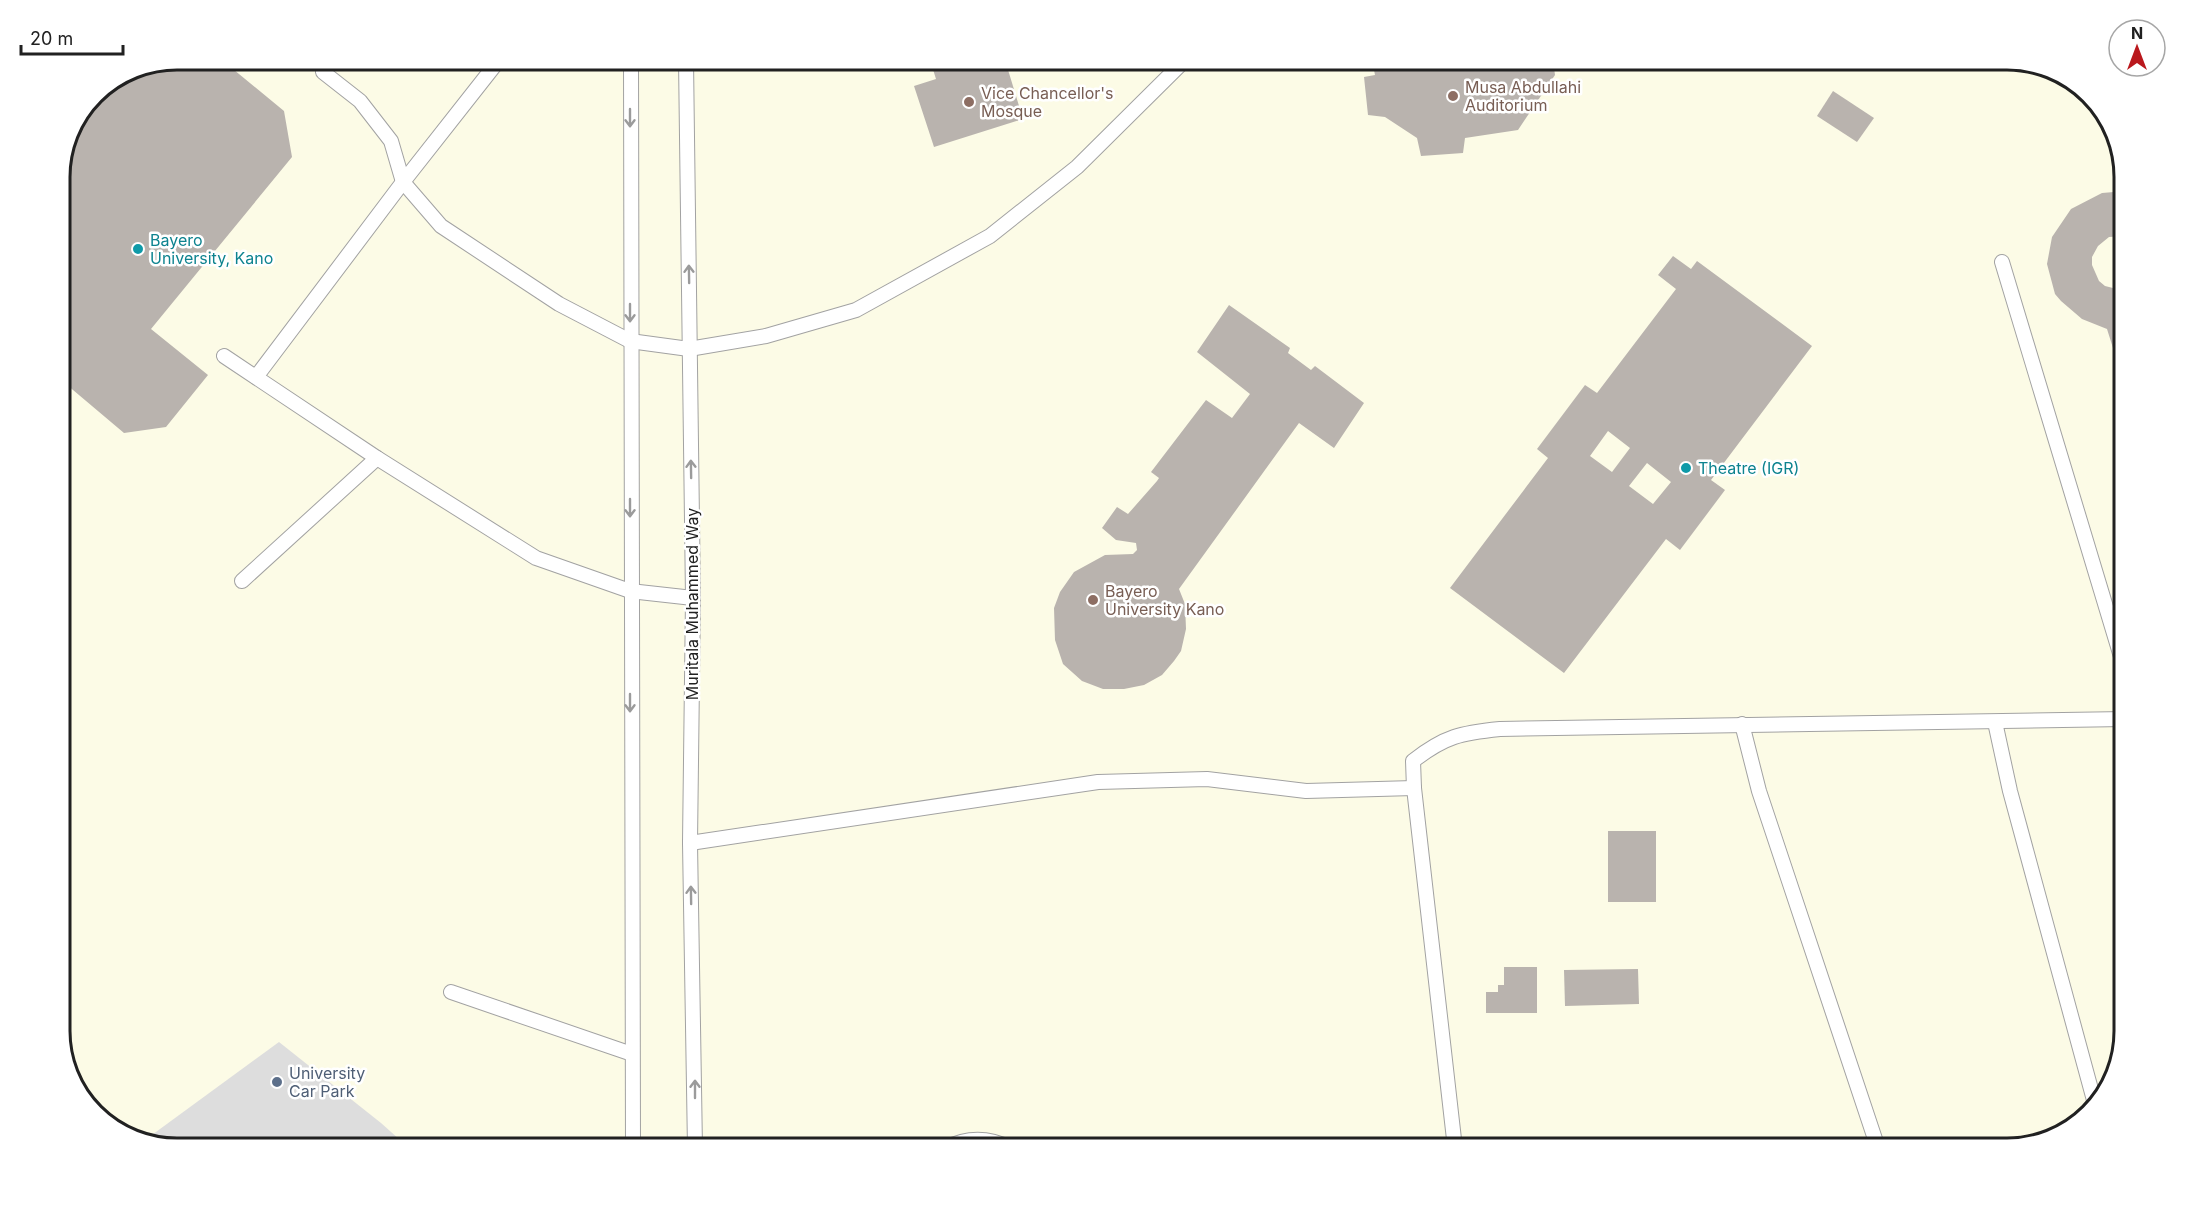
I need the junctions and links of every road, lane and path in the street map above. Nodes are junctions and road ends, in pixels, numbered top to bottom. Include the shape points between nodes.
1 (1174, 70) edge
2 (490, 71) edge
3 (630, 71) edge
4 (687, 71) edge
5 (323, 72) dead end
6 (402, 182) junction
7 (2002, 262) dead end
8 (630, 341) junction
9 (689, 349) junction
10 (224, 356) dead end
11 (256, 377) junction
12 (377, 458) junction
13 (242, 581) dead end
14 (630, 591) junction
15 (693, 598) junction
16 (2114, 634) edge
17 (2114, 719) edge
18 (1995, 722) junction
19 (1742, 724) junction
20 (1414, 788) junction
21 (690, 843) junction
22 (451, 992) dead end
23 (632, 1054) junction
24 (2093, 1095) edge
25 (633, 1138) edge
26 (695, 1138) edge
27 (1454, 1138) edge
28 (1875, 1138) edge

1 - 9 lane via 1077,167 990,236 856,310 766,336
2 - 6 lane
3 -> 8 lane
9 -> 4 lane, Muritala Muhammed Way
5 - 6 lane via 360,101 391,141
6 - 8 lane via 441,226 559,304
6 - 11 lane
7 - 16 lane
8 - 9 lane
8 -> 14 lane
15 -> 9 lane, Muritala Muhammed Way
10 - 11 lane
11 - 12 lane
12 - 13 lane
12 - 14 lane via 536,558
14 - 15 lane
14 -> 23 lane
15 - 21 lane, Muritala Muhammed Way
17 - 18 lane
18 - 19 lane
18 - 24 lane
19 - 20 lane via 1465,733 1436,743 1413,761
19 - 28 lane via 1759,791
20 - 21 lane via 1306,791 1207,779 1098,782
20 - 27 lane
26 -> 21 lane, Muritala Muhammed Way
22 - 23 lane
23 - 25 lane

